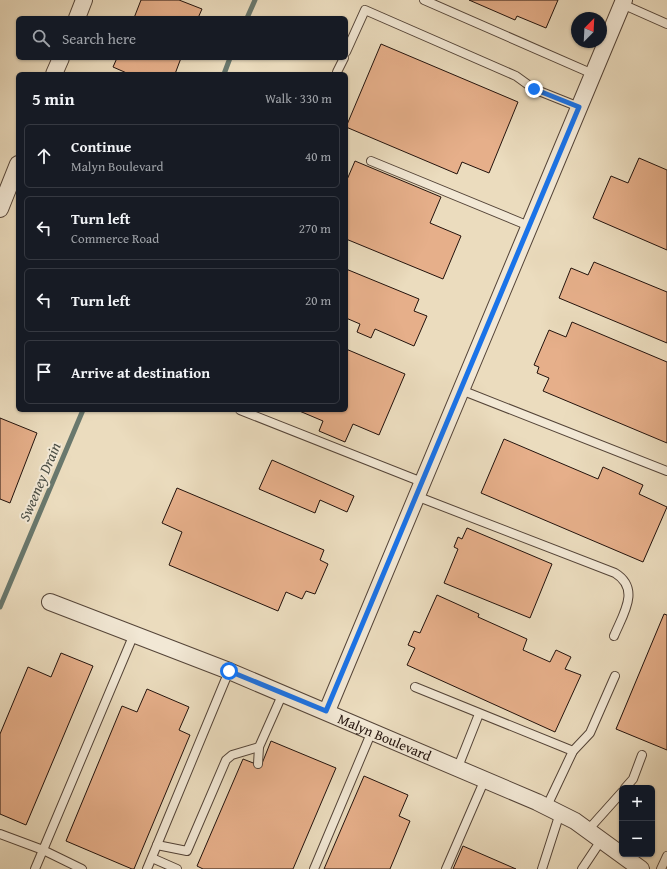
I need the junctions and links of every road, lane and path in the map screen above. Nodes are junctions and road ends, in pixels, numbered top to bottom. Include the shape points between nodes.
1 (84, 0) edge
2 (424, 0) edge
3 (623, 2) edge
4 (78, 16) edge
5 (667, 24) edge
6 (348, 48) edge
7 (60, 60) edge
8 (343, 60) edge
9 (55, 72) edge
10 (337, 72) dead end
11 (593, 74) junction
12 (579, 107) junction
13 (371, 161) dead end
14 (16, 169) edge
15 (0, 209) edge
16 (529, 226) junction
17 (461, 390) junction
18 (245, 412) edge
19 (667, 472) edge
20 (419, 489) junction
21 (50, 602) dead end
22 (134, 634) junction
23 (614, 636) dead end
24 (229, 671) junction
25 (615, 676) dead end
26 (415, 687) dead end
27 (283, 693) junction
28 (326, 711) junction
29 (479, 714) junction
30 (372, 731) junction
31 (260, 747) junction
32 (573, 751) junction
33 (642, 755) dead end
34 (258, 764) dead end
35 (458, 767) junction
36 (485, 779) junction
37 (628, 785) edge
38 (619, 795) edge
39 (553, 810) junction
40 (588, 830) junction
41 (0, 834) edge
42 (602, 839) junction
43 (157, 845) junction
44 (43, 850) junction
45 (667, 856) edge
46 (152, 858) junction
47 (35, 869) edge
48 (82, 869) edge
49 (147, 869) edge
50 (177, 869) edge
51 (314, 869) edge
52 (446, 869) edge
53 (542, 869) edge
54 (582, 869) edge
55 (641, 869) edge
56 (661, 869) edge

1 - 4 street
2 - 11 lane
3 - 5 lane
3 - 11 street
6 - 12 lane via 365,10 516,76 534,89
7 - 9 street
8 - 10 lane
11 - 12 street
12 - 16 street
13 - 16 lane
14 - 15 street
16 - 17 street
17 - 19 lane
17 - 20 street
18 - 20 lane
20 - 23 lane via 623,578 629,592 627,606
20 - 28 street
21 - 22 street, Malyn Boulevard
22 - 24 street, Malyn Boulevard
22 - 44 lane
24 - 27 street, Malyn Boulevard
24 - 43 lane
25 - 32 lane via 590,733
26 - 29 lane
27 - 28 street, Malyn Boulevard
27 - 31 lane
28 - 30 street, Malyn Boulevard
29 - 32 lane
29 - 35 lane
30 - 35 street, Malyn Boulevard
30 - 51 lane
31 - 34 lane
31 - 43 lane via 232,755 226,760 187,851
32 - 39 lane
33 - 37 lane via 633,779
35 - 36 street, Malyn Boulevard
36 - 39 street, Malyn Boulevard
36 - 52 lane
38 - 40 lane
39 - 40 street, Malyn Boulevard
39 - 53 lane
40 - 42 street, Malyn Boulevard
41 - 44 lane
42 - 54 lane
42 - 55 street, Malyn Boulevard
43 - 46 lane
44 - 47 lane
44 - 48 lane
45 - 56 lane
46 - 49 lane
46 - 50 lane

